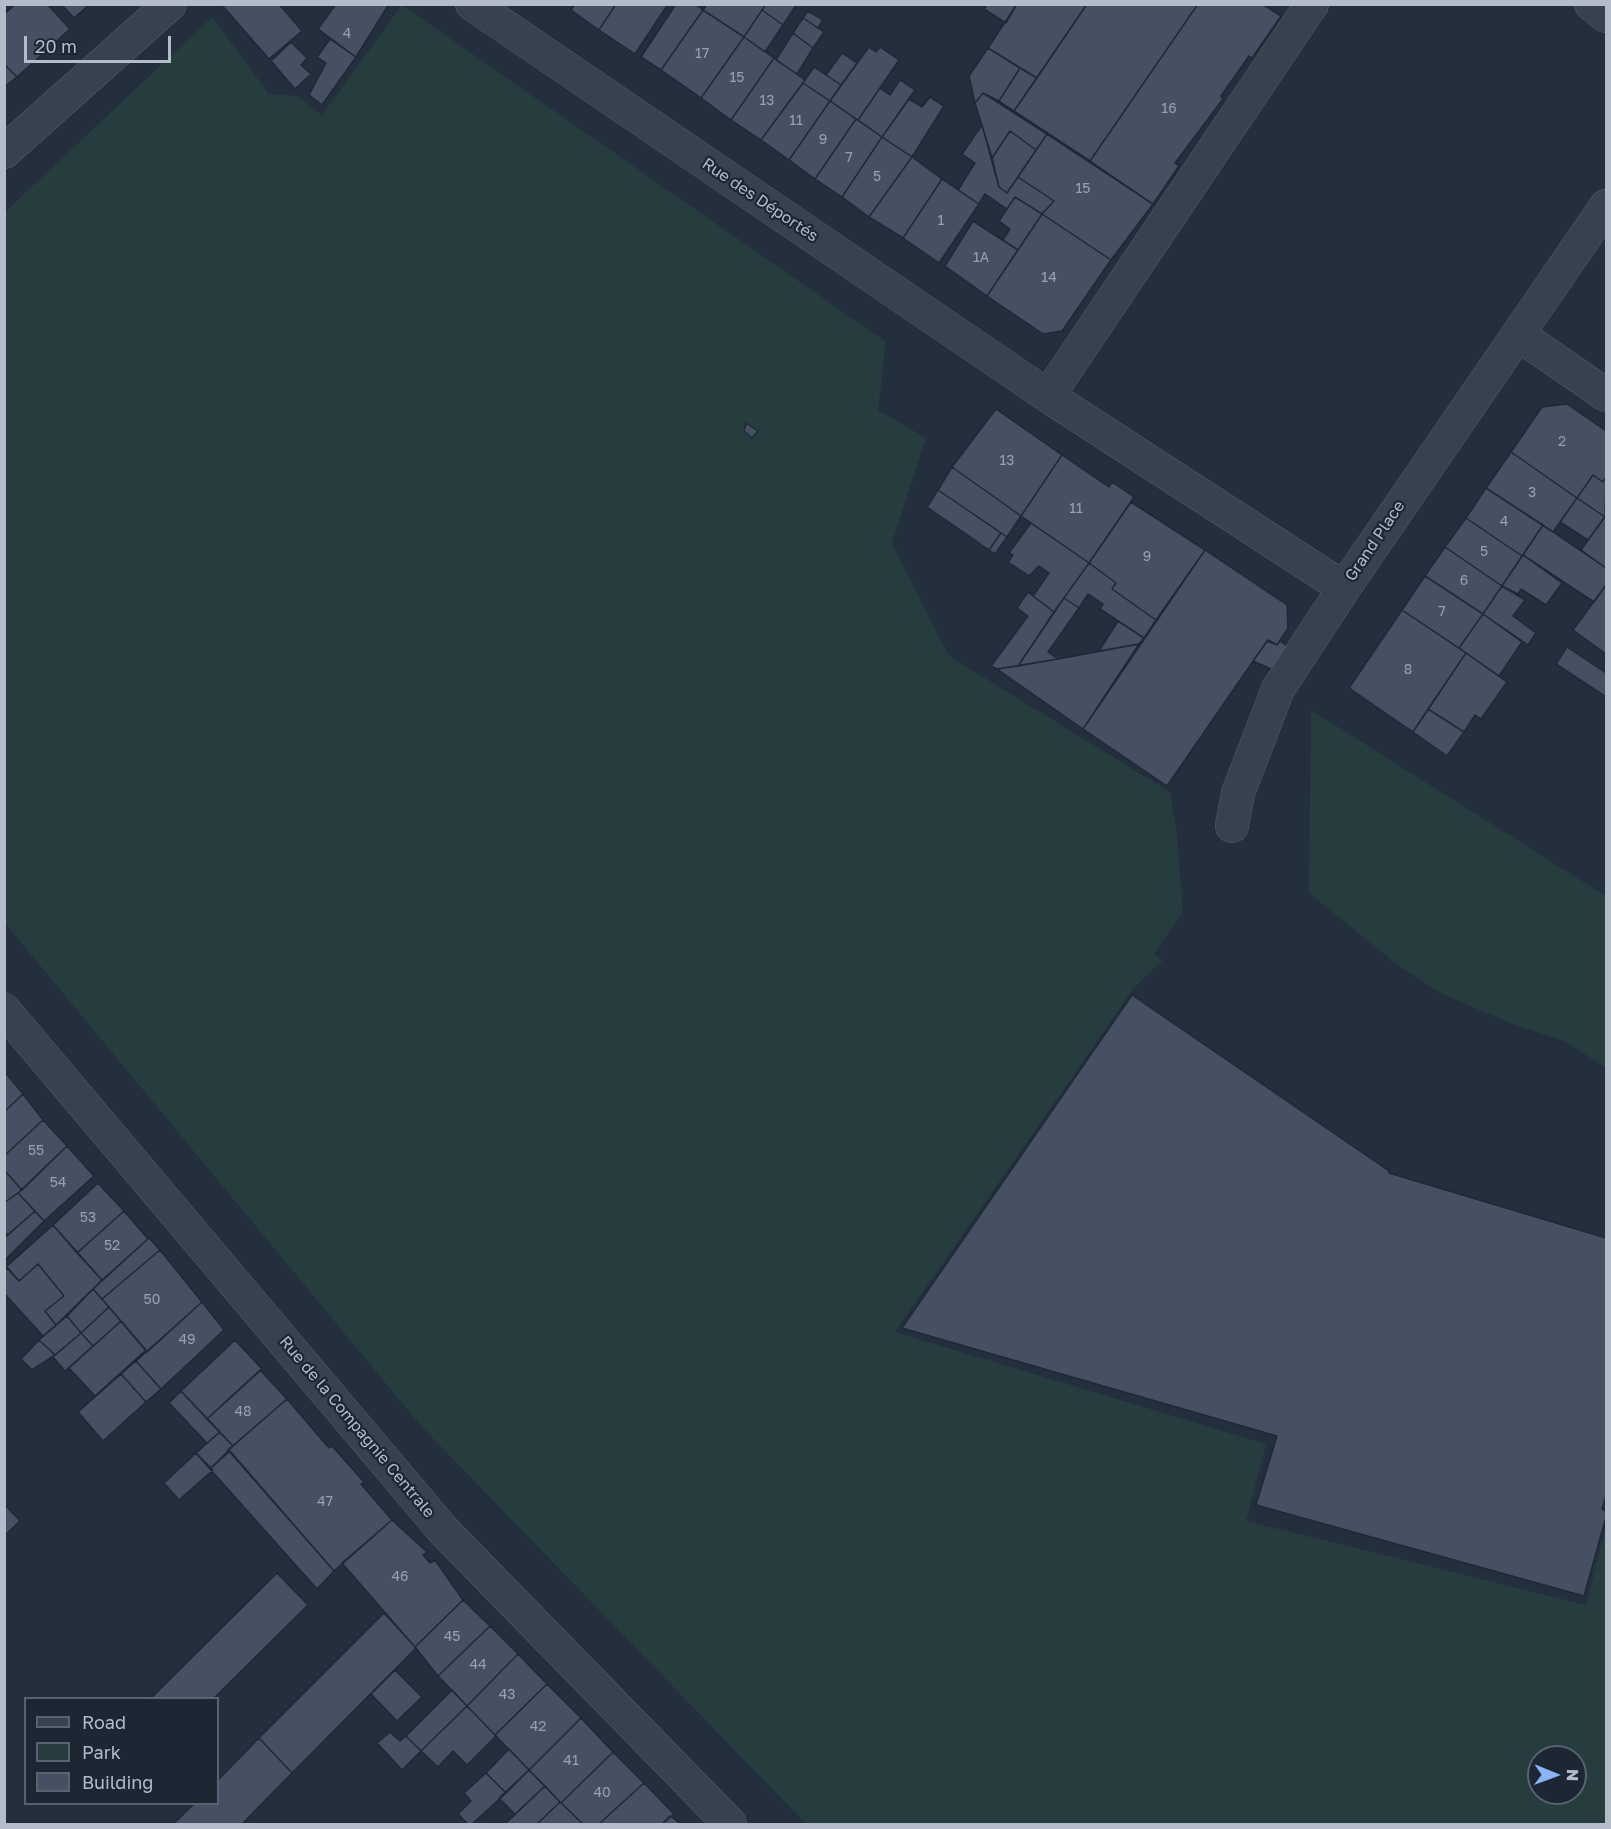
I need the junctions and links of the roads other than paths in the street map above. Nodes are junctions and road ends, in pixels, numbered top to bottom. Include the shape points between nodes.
1 (170, 4) edge
2 (472, 4) edge
3 (1312, 4) edge
4 (1592, 4) edge
5 (1606, 16) edge
6 (4, 152) edge
7 (1606, 206) edge
8 (1519, 335) junction
9 (1606, 395) edge
10 (1048, 396) junction
11 (1344, 588) junction
12 (1232, 826) dead end
13 (4, 1011) edge
14 (730, 1824) edge

1 - 6 street
2 - 10 street, Rue des Déportés
3 - 10 street
4 - 5 street
7 - 8 street, Grand Place
8 - 9 street
8 - 11 street, Grand Place
10 - 11 street, Grand Place
11 - 12 street via 1278,689 1238,794
13 - 14 street, Rue de la Compagnie Centrale via 443,1530

